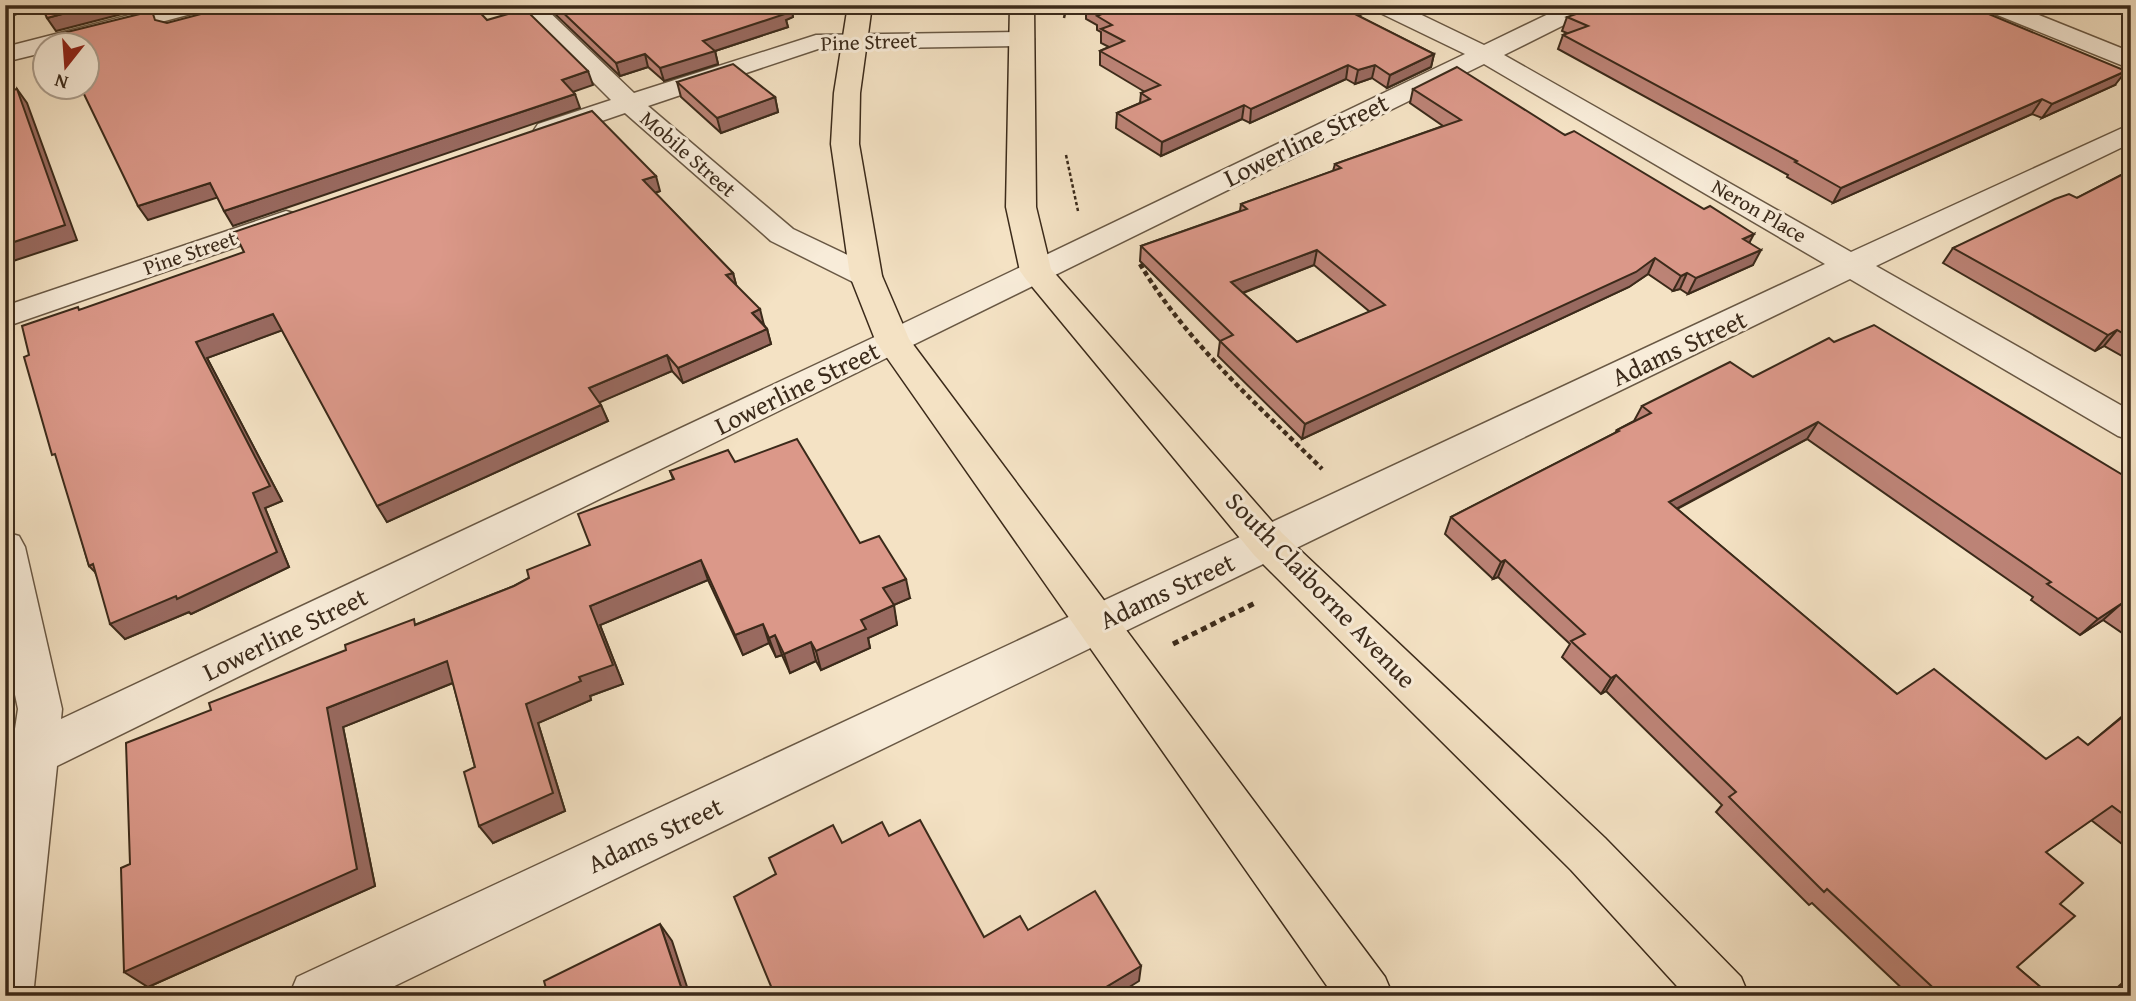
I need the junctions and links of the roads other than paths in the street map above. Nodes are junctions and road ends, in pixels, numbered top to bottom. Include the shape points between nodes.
1 (528, 5) edge
2 (860, 5) edge
3 (1382, 5) edge
4 (1586, 5) edge
5 (1993, 5) edge
6 (208, 10) edge
7 (1022, 22) edge
8 (856, 41) junction
9 (102, 45) edge
10 (1484, 54) junction
11 (5, 55) edge
12 (2131, 61) edge
13 (32, 65) edge
14 (5, 72) edge
15 (629, 103) junction
16 (2131, 132) edge
17 (525, 138) edge
18 (317, 210) edge
19 (1853, 265) junction
20 (1036, 271) junction
21 (866, 276) junction
22 (5, 317) edge
23 (893, 342) junction
24 (2131, 427) edge
25 (1268, 544) junction
26 (5, 547) edge
27 (1096, 625) junction
28 (19, 761) edge
29 (6, 996) edge
30 (316, 996) edge
31 (1366, 996) edge
32 (1722, 996) edge

1 - 15 street, Mobile Street
2 - 8 main road
3 - 10 street, Neron Place
4 - 10 street, Lowerline Street
5 - 12 street
6 - 9 street
6 - 11 street
7 - 8 street, Pine Street
7 - 20 main road, South Claiborne Avenue via 1021,207
8 - 15 street, Pine Street via 816,43
8 - 21 main road via 845,144
10 - 19 street, Neron Place
10 - 20 street, Lowerline Street
13 - 14 street
15 - 17 street, Pine Street
15 - 21 street, Mobile Street via 782,235
16 - 19 street, Adams Street
18 - 22 street, Pine Street
19 - 24 street, Neron Place
19 - 25 street, Adams Street
20 - 23 street, Lowerline Street
20 - 25 main road, South Claiborne Avenue
21 - 23 main road
23 - 27 main road
23 - 28 street, Lowerline Street
25 - 27 street, Adams Street
25 - 32 main road, South Claiborne Avenue via 1588,854
26 - 28 street via 40,709
27 - 30 street, Adams Street
27 - 31 main road
28 - 29 street

